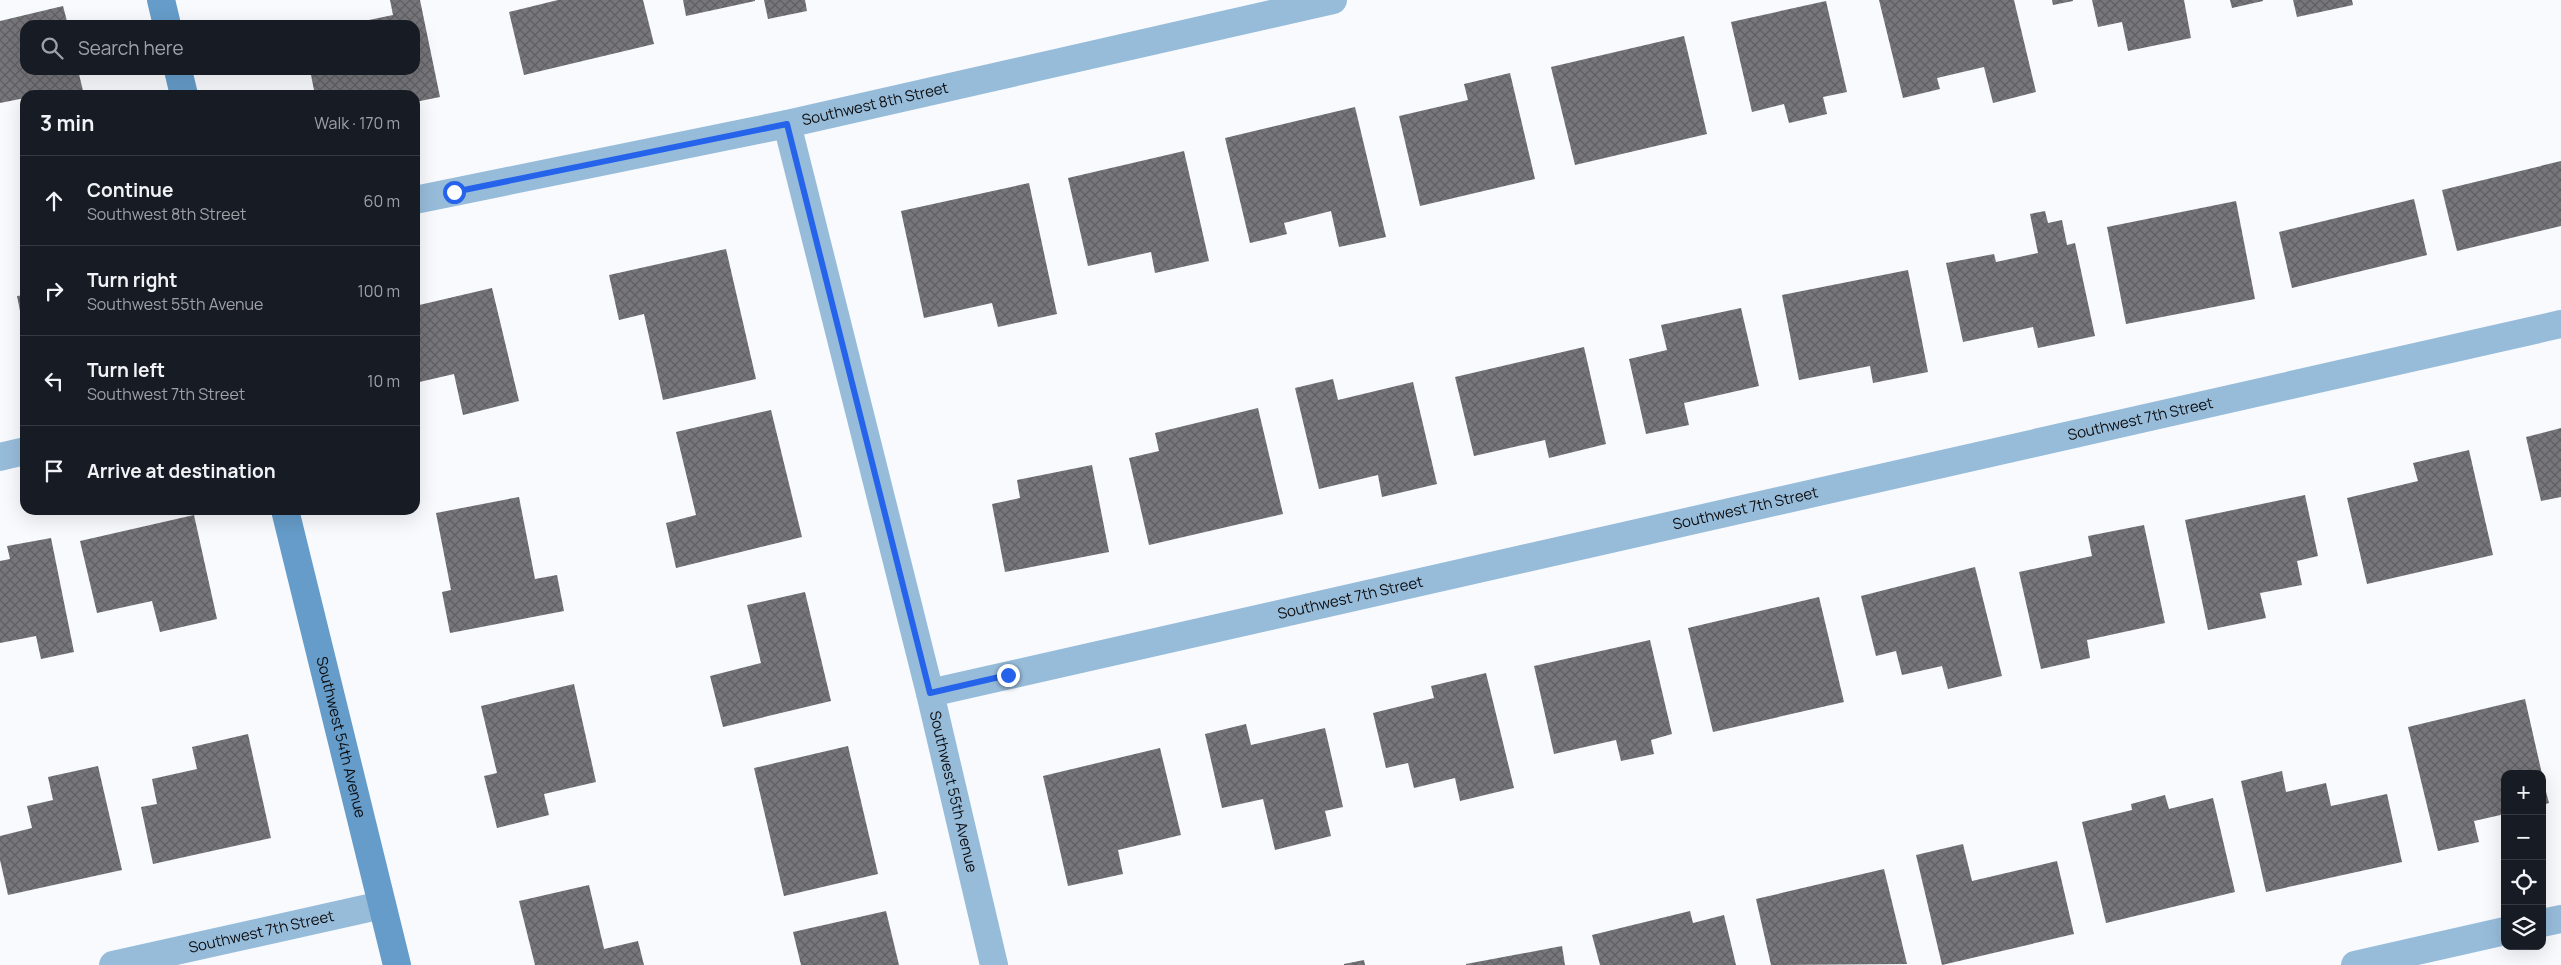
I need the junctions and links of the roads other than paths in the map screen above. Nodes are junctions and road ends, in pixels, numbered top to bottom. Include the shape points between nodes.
1 (161, 0) edge
2 (1333, 0) edge
3 (166, 20) edge
4 (179, 75) edge
5 (183, 90) edge
6 (787, 124) junction
7 (420, 199) edge
8 (2561, 324) edge
9 (20, 452) edge
10 (0, 457) edge
11 (286, 515) edge
12 (930, 693) junction
13 (382, 905) junction
14 (2561, 919) edge
15 (2546, 922) edge
16 (2501, 932) edge
17 (113, 965) edge
18 (397, 965) edge
19 (994, 965) edge
20 (2355, 965) edge

1 - 3 street
2 - 6 street, Southwest 8th Street
4 - 5 street
6 - 7 street, Southwest 8th Street
6 - 12 street, Southwest 55th Avenue
8 - 12 street, Southwest 7th Street
9 - 10 street
11 - 13 street, Southwest 54th Avenue
12 - 19 street, Southwest 55th Avenue
13 - 17 street, Southwest 7th Street
13 - 18 street, Southwest 54th Avenue
14 - 15 street
16 - 20 street

